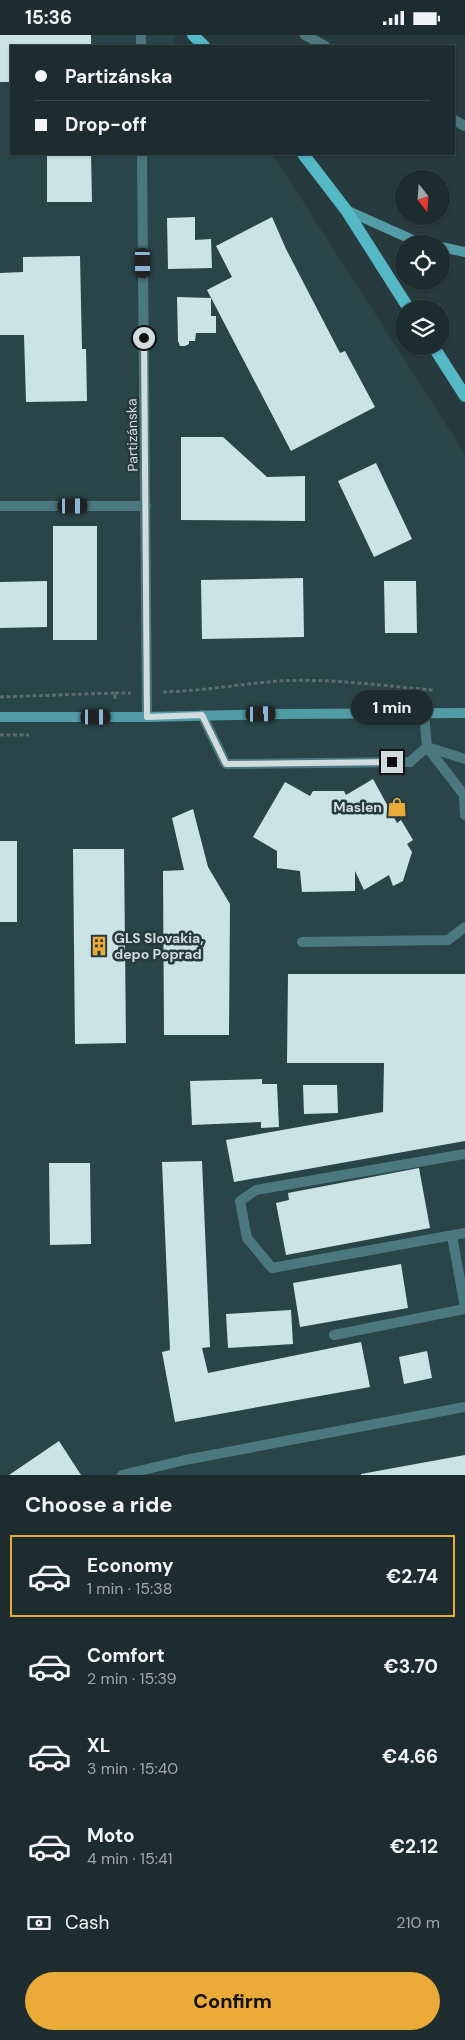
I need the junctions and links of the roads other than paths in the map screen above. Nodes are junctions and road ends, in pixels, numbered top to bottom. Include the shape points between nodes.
1 (193, 35) edge
2 (305, 35) edge
3 (203, 45) edge
4 (323, 45) edge
5 (142, 155) edge
6 (304, 155) edge
7 (346, 210) junction
8 (402, 235) edge
9 (450, 249) edge
10 (465, 252) edge
11 (403, 300) edge
12 (439, 355) edge
13 (465, 396) edge
14 (0, 505) edge
15 (146, 506) junction
16 (465, 713) edge
17 (424, 714) junction
18 (202, 715) junction
19 (0, 717) edge
20 (147, 717) junction
21 (427, 747) junction
22 (465, 759) edge
23 (465, 815) edge
24 (465, 927) edge
25 (302, 942) dead end
26 (465, 1154) edge
27 (465, 1233) edge
28 (452, 1236) junction
29 (465, 1308) edge
30 (334, 1335) dead end
31 (465, 1407) edge
32 (122, 1475) edge

1 - 3 main road
2 - 4 street
5 - 15 street, Partizánska
6 - 7 main road
7 - 8 street
7 - 11 main road
9 - 10 street
12 - 13 main road
14 - 15 street
15 - 20 street, Partizánska
16 - 17 street
17 - 18 street
17 - 21 street
18 - 20 street
18 - 21 street via 226,764 410,762
19 - 20 street
21 - 22 street
21 - 23 street via 464,795
24 - 25 street via 448,940
26 - 28 street via 256,1190 240,1201 247,1238 272,1268
27 - 28 street
28 - 29 street
29 - 30 street
31 - 32 street

